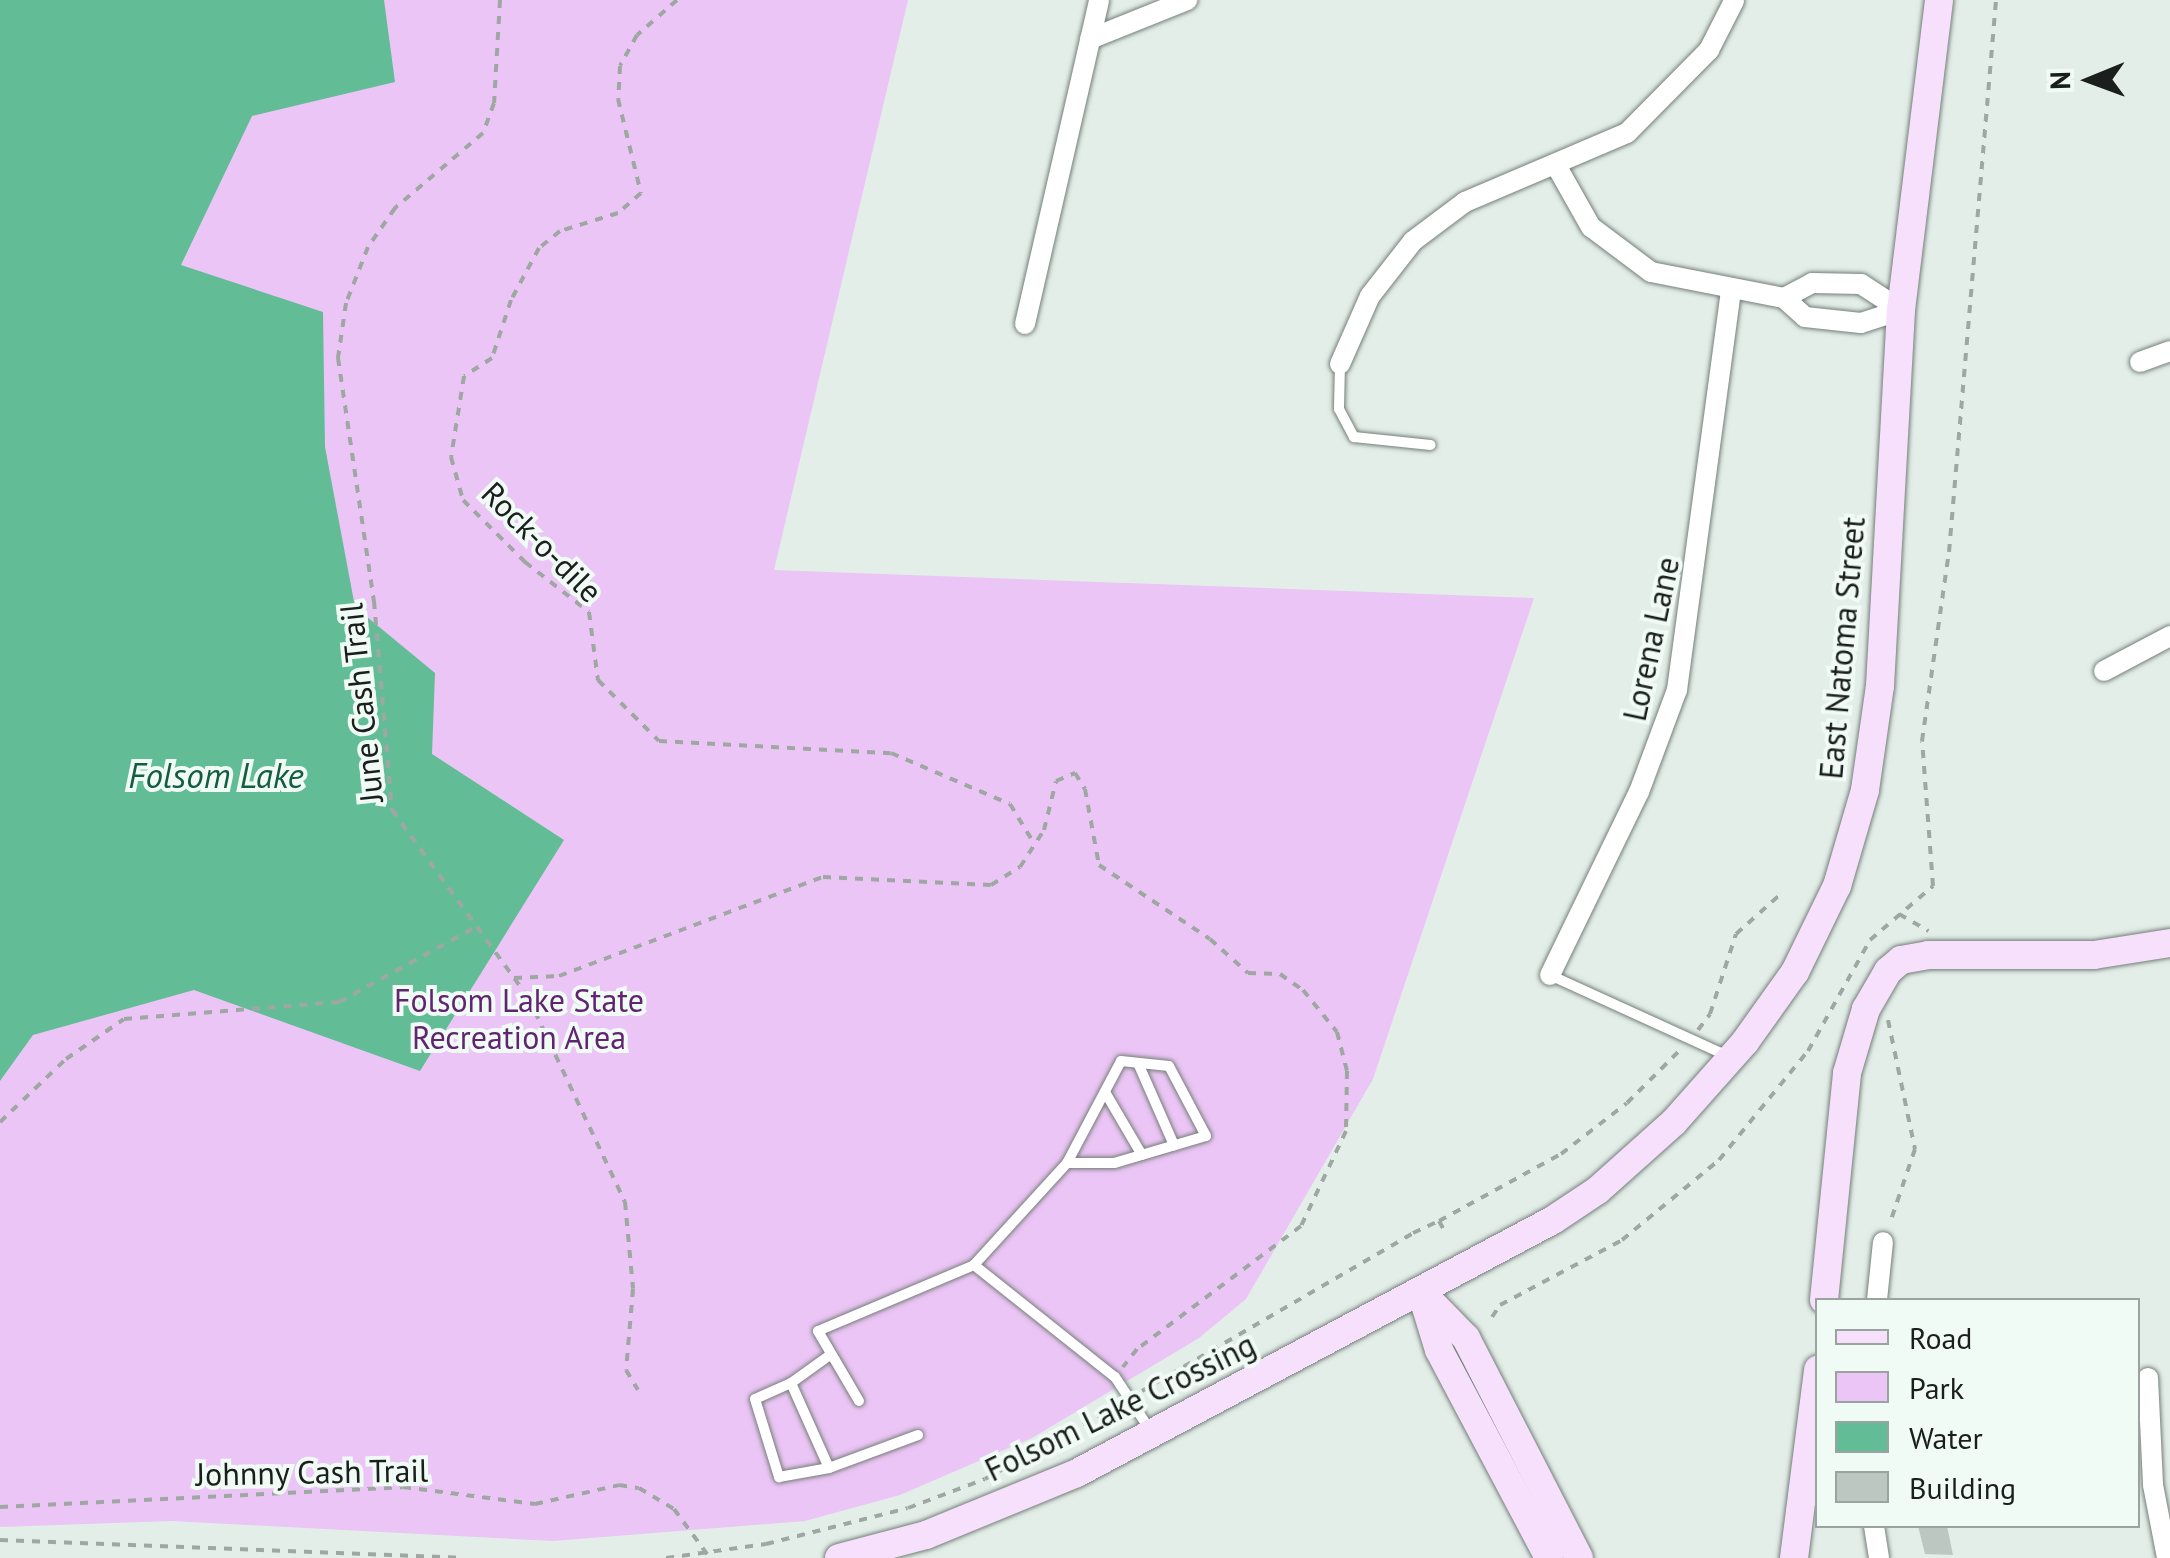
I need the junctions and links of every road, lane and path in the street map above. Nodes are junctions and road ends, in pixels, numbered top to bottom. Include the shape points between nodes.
1 (500, 0) edge
2 (676, 0) edge
3 (1099, 0) edge
4 (1187, 0) edge
5 (1939, 0) edge
6 (1734, 1) edge
7 (1090, 39) junction
8 (1557, 167) junction
9 (1732, 292) junction
10 (1784, 298) junction
11 (1901, 310) junction
12 (1025, 324) dead end
13 (2170, 350) edge
14 (2140, 362) dead end
15 (1340, 364) joint
16 (1431, 445) dead end
17 (2170, 636) edge
18 (2104, 671) dead end
19 (1032, 840) junction
20 (1784, 892) dead end
21 (1900, 914) dead end
22 (477, 927) junction
23 (1933, 932) dead end
24 (2170, 943) edge
25 (1550, 975) joint
26 (514, 978) junction
27 (1892, 1006) dead end
28 (1693, 1035) junction
29 (1731, 1058) junction
30 (1138, 1063) junction
31 (1105, 1092) junction
32 (0, 1122) edge
33 (1174, 1145) junction
34 (1142, 1155) junction
35 (1067, 1163) junction
36 (1439, 1221) junction
37 (1444, 1230) dead end
38 (1883, 1242) joint
39 (974, 1264) junction
40 (1421, 1292) junction
41 (1824, 1298) edge
42 (1878, 1298) edge
43 (830, 1355) junction
44 (1115, 1376) junction
45 (2152, 1378) edge
46 (790, 1383) junction
47 (638, 1390) dead end
48 (1815, 1394) edge
49 (1129, 1398) junction
50 (859, 1402) dead end
51 (1152, 1434) junction
52 (918, 1436) dead end
53 (829, 1468) junction
54 (0, 1507) edge
55 (1874, 1528) edge
56 (0, 1540) edge
57 (462, 1558) edge
58 (666, 1558) edge
59 (710, 1558) edge
60 (839, 1558) edge
61 (1549, 1558) edge
62 (1578, 1558) edge
63 (1794, 1558) edge
64 (1879, 1558) edge
65 (2167, 1558) edge

1 - 22 path, June Cash Trail via 494,102 483,132 395,208 368,247 346,303 338,358 374,601 392,810
2 - 19 path, Rock-o-dile via 637,34 620,66 618,100 641,193 618,214 560,232 539,248 510,300 492,358 464,376 451,457 463,500 525,562 589,612 598,680 660,741 890,753 1010,804
3 - 7 street
4 - 7 street
5 - 11 main road, East Natoma Street
6 - 8 street via 1709,50 1655,110 1628,133
7 - 12 street
8 - 9 street via 1578,210 1623,256 1672,280
8 - 15 street via 1465,202 1413,241 1370,296
9 - 10 street
9 - 25 street, Lorena Lane via 1677,690 1639,792
10 - 11 street via 1805,316 1861,323
10 - 11 street via 1812,283 1861,284
11 - 29 main road, East Natoma Street via 1880,686 1865,790 1837,886 1812,938
13 - 14 street
15 - 16 lane via 1340,410 1354,437
17 - 18 street
19 - 26 path via 1020,867 992,885 823,877 558,976
19 - 44 path via 1044,830 1056,781 1075,773 1085,788 1099,865 1210,938 1248,973 1280,974 1303,990 1336,1032 1347,1072 1346,1131 1301,1226 1136,1349
20 - 28 path via 1736,934 1710,1014
21 - 23 path
22 - 26 path, June Cash Trail
22 - 32 path via 339,1002 124,1019 66,1058
24 - 41 main road via 2094,955 1928,954 1888,970 1866,1010 1847,1073
25 - 28 lane
26 - 47 path, June Cash Trail via 625,1202 634,1289 626,1370
27 - 38 path via 1897,1086 1916,1149
28 - 29 lane
28 - 36 path via 1584,1138
29 - 40 main road, East Natoma Street via 1674,1122 1598,1190
30 - 31 lane via 1121,1061
30 - 33 lane
30 - 33 lane via 1169,1066 1206,1136
31 - 34 lane
31 - 35 lane
33 - 34 lane
34 - 35 lane
35 - 39 lane
36 - 37 path
36 - 49 path
38 - 42 street
39 - 43 lane via 818,1331
39 - 44 lane
40 - 51 main road, Folsom Lake Crossing
40 - 61 main road via 1440,1350
40 - 62 main road via 1466,1338
43 - 46 lane
43 - 50 lane
44 - 49 lane
45 - 65 street via 2153,1485
46 - 53 lane
46 - 53 lane via 755,1398 779,1477
48 - 63 main road
49 - 51 lane
49 - 58 path via 948,1494 806,1535
51 - 60 main road, Folsom Lake Crossing via 1007,1504 926,1536
52 - 53 lane
54 - 59 path, Johnny Cash Trail, bridge via 403,1487 535,1504 573,1500 608,1486 640,1488 674,1508
55 - 64 street
56 - 57 path

